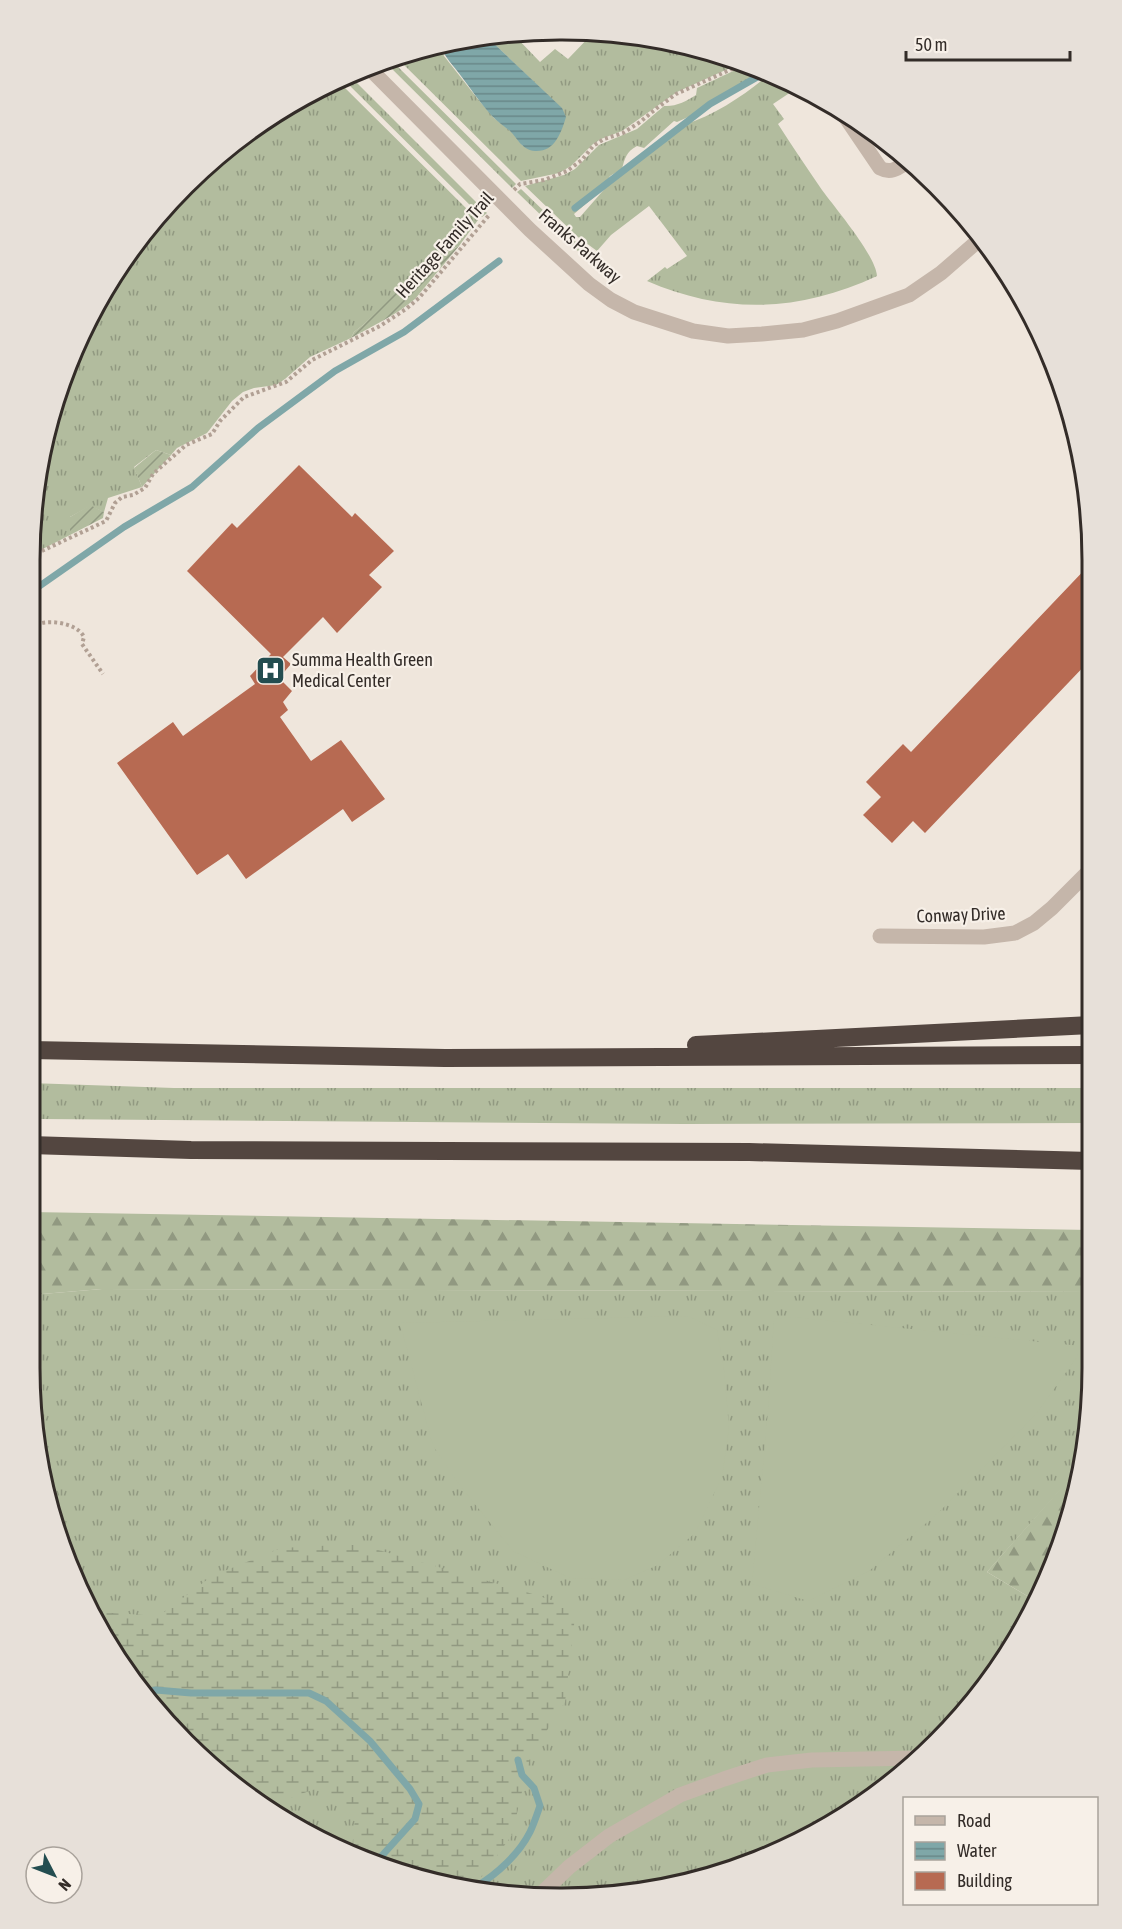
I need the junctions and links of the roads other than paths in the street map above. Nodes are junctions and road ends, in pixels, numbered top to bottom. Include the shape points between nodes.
1 (375, 75) edge
2 (856, 132) edge
3 (900, 166) edge
4 (974, 244) edge
5 (1082, 878) edge
6 (880, 936) dead end
7 (1082, 1025) edge
8 (40, 1050) edge
9 (1082, 1055) edge
10 (445, 1058) junction
11 (40, 1144) edge
12 (1082, 1161) edge
13 (905, 1758) edge
14 (548, 1888) edge

1 - 4 lane, Franks Parkway via 567,266 611,300 634,312 693,331 728,336 803,330 837,321 909,295
2 - 3 lane via 880,168 891,171
5 - 6 lane, Conway Drive via 1034,923 1015,933 984,937
7 - 10 highway
8 - 10 highway
9 - 10 highway
11 - 12 highway via 191,1150 749,1152
13 - 14 lane via 767,1765 713,1783 681,1795 609,1836

